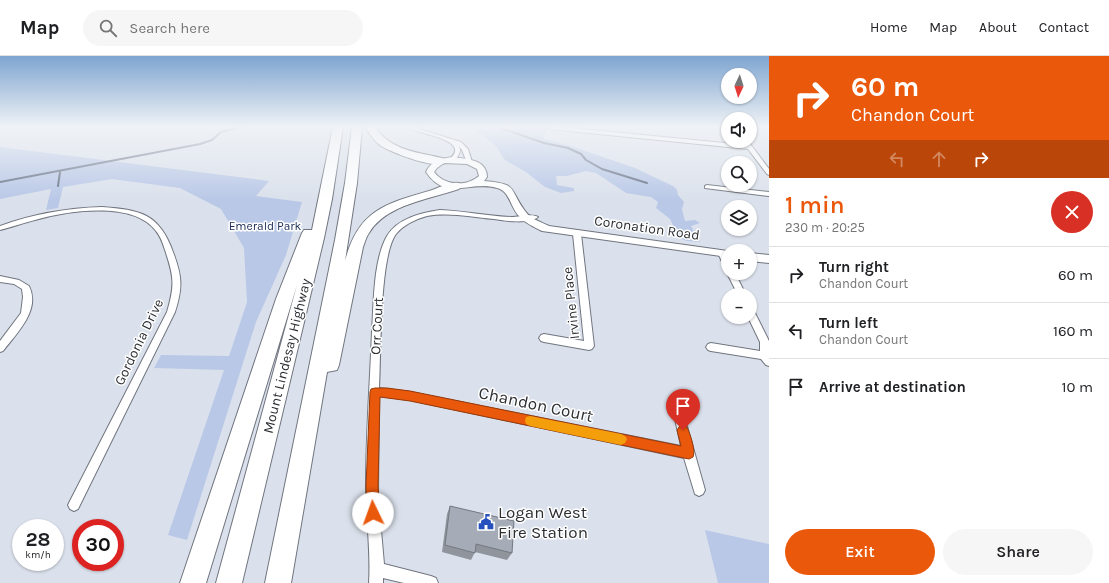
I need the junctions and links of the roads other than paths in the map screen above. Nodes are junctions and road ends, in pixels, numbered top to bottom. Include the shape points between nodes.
1 (334, 152) edge
2 (354, 152) edge
3 (402, 152) edge
4 (458, 152) edge
5 (465, 152) edge
6 (753, 152) edge
7 (447, 160) junction
8 (469, 162) junction
9 (768, 170) edge
10 (483, 171) junction
11 (477, 183) junction
12 (455, 186) junction
13 (707, 187) dead end
14 (769, 194) edge
15 (326, 199) junction
16 (531, 218) junction
17 (0, 228) edge
18 (577, 234) junction
19 (721, 252) edge
20 (757, 258) edge
21 (769, 259) edge
22 (0, 279) edge
23 (756, 324) edge
24 (544, 338) dead end
25 (711, 347) dead end
26 (0, 348) edge
27 (766, 359) edge
28 (375, 392) junction
29 (312, 399) junction
30 (680, 419) dead end
31 (689, 453) junction
32 (699, 490) dead end
33 (74, 505) dead end
34 (376, 576) edge
35 (193, 583) edge
36 (229, 583) edge
37 (278, 583) edge
38 (430, 583) edge

1 - 15 highway, Mount Lindesay Highway
2 - 29 highway, Mount Lindesay Highway via 342,240
3 - 7 highway via 420,159
4 - 7 street
5 - 8 street
6 - 9 street
7 - 8 street
7 - 12 street via 433,166 430,172 441,182
8 - 10 street, Coronation Road
10 - 11 street via 483,177
10 - 16 street, Coronation Road via 516,187
11 - 12 street, Coronation Road
11 - 16 street, Coronation Road via 493,184 509,190 522,213
12 - 29 highway via 386,209 374,217 362,231 356,247 330,365
13 - 14 street
15 - 35 highway via 317,212 284,299
15 - 36 highway, Mount Lindesay Highway
16 - 18 street, Coronation Road via 546,229
16 - 28 street, Orr Court via 503,219 441,212 411,220 396,230 386,251 379,290
17 - 33 street, Gordonia Drive via 60,212 94,209 129,212 143,216 155,224 162,233 178,275 178,291 171,312
18 - 19 street, Coronation Road
18 - 24 street, Irvine Place via 589,346
20 - 21 street
22 - 26 street via 16,282 26,288 29,298 27,309
23 - 27 street via 765,342
25 - 27 street
28 - 31 street, Chandon Court via 410,396
28 - 34 street, Orr Court via 372,486
29 - 37 highway, Mount Lindesay Highway
30 - 31 street
31 - 32 street
34 - 38 street, Orr Court

